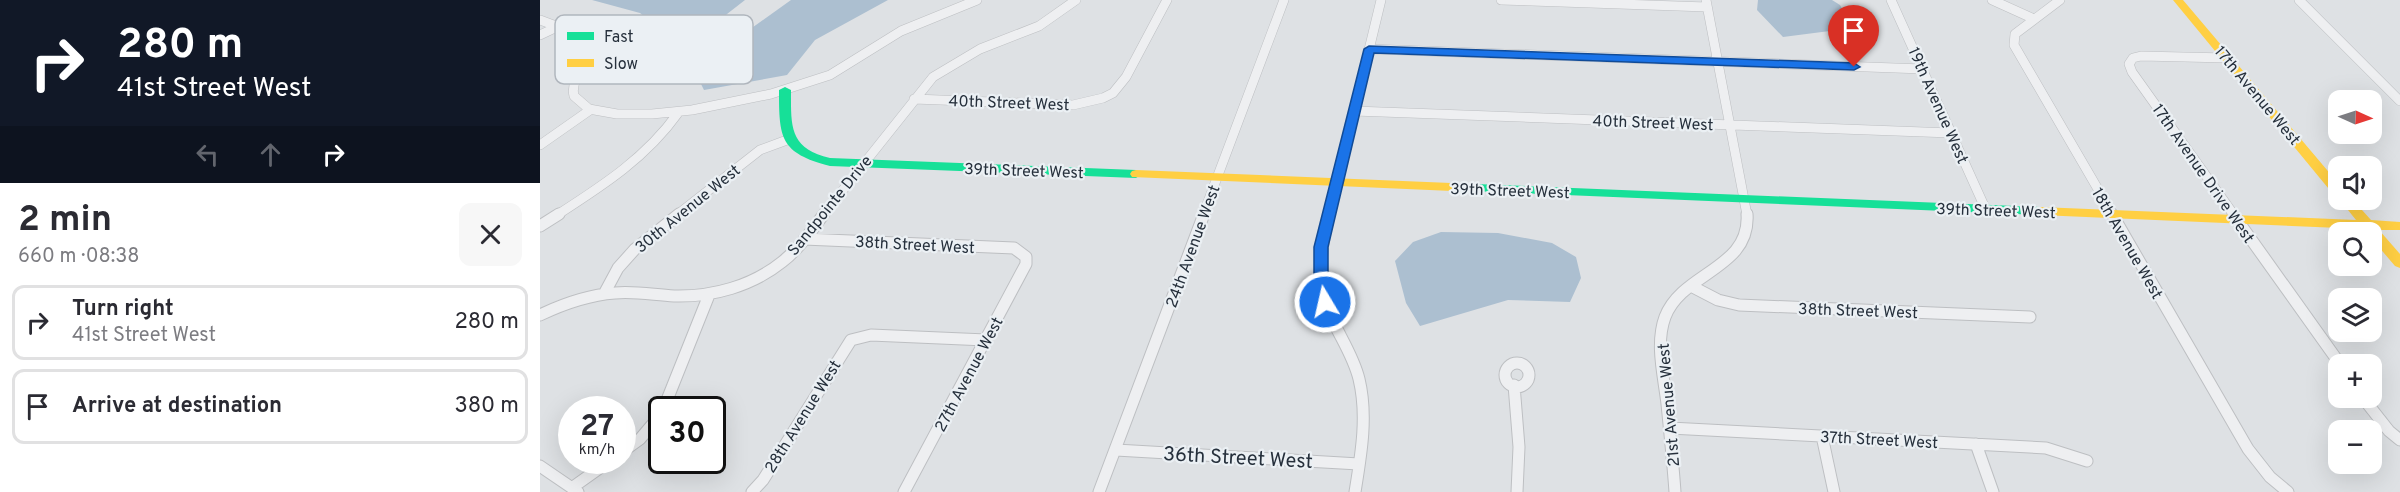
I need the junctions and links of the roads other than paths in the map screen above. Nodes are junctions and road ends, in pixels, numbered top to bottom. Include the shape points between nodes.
1 (976, 0) edge
2 (1076, 0) edge
3 (1167, 0) edge
4 (1284, 0) edge
5 (1381, 0) edge
6 (1501, 0) edge
7 (1891, 0) edge
8 (1992, 0) edge
9 (2060, 0) edge
10 (2178, 0) edge
11 (2299, 0) edge
12 (1706, 3) edge
13 (2034, 19) junction
14 (540, 20) edge
15 (555, 26) edge
16 (555, 28) edge
17 (540, 35) edge
18 (1369, 49) junction
19 (2227, 58) junction
20 (1718, 62) junction
21 (1923, 69) junction
22 (575, 84) edge
23 (785, 90) junction
24 (914, 99) junction
25 (2400, 100) edge
26 (590, 110) junction
27 (1354, 111) junction
28 (678, 113) junction
29 (1731, 126) junction
30 (1951, 133) junction
31 (787, 140) junction
32 (540, 145) edge
33 (863, 164) junction
34 (1217, 178) junction
35 (2328, 179) edge
36 (1336, 183) junction
37 (1746, 200) junction
38 (1986, 210) junction
39 (2355, 210) edge
40 (2112, 215) junction
41 (2237, 220) junction
42 (2365, 222) edge
43 (2328, 223) edge
44 (2382, 225) edge
45 (540, 226) edge
46 (2400, 226) edge
47 (804, 239) junction
48 (2382, 242) edge
49 (1024, 254) joint
50 (2400, 263) edge
51 (1691, 285) junction
52 (604, 294) junction
53 (709, 294) junction
54 (540, 315) edge
55 (2030, 317) dead end
56 (986, 340) junction
57 (2333, 354) edge
58 (1514, 385) dead end
59 (668, 396) edge
60 (2371, 408) edge
61 (1670, 428) junction
62 (648, 429) edge
63 (1822, 436) junction
64 (2400, 440) edge
65 (636, 442) edge
66 (1976, 444) junction
67 (1116, 450) junction
68 (2087, 461) dead end
69 (1359, 464) junction
70 (540, 466) edge
71 (595, 474) edge
72 (576, 490) edge
73 (752, 492) edge
74 (904, 492) edge
75 (1099, 492) edge
76 (1355, 492) edge
77 (1517, 492) edge
78 (1676, 492) edge
79 (1834, 492) edge
80 (1993, 492) edge
81 (2288, 492) edge

1 - 23 street via 908,27 826,77
2 - 24 street, Sandpointe Drive via 1039,26 946,67
3 - 24 street, 40th Street West via 1126,76 1113,93 1103,98 1073,105
4 - 34 street, 24th Avenue West
5 - 18 street
6 - 12 street
7 - 21 street, 19th Avenue West
8 - 13 street
9 - 13 street, 18th Avenue West
10 - 19 street, 17th Avenue West
11 - 25 street
12 - 20 street, 21st Avenue West
13 - 40 street, 18th Avenue West via 2015,34 2014,45
14 - 15 street
16 - 17 street
18 - 20 street
18 - 27 street
19 - 35 street, 17th Avenue West
19 - 41 street, 17th Avenue Drive West via 2141,56 2129,64
20 - 21 street
20 - 29 street, 21st Avenue West
21 - 30 street, 19th Avenue West
22 - 26 street via 575,97
23 - 28 street
23 - 31 street
24 - 33 street, Sandpointe Drive
26 - 28 street via 639,115
26 - 32 street
27 - 29 street, 40th Street West
27 - 36 street
28 - 45 street via 648,149
29 - 30 street, 40th Street West
29 - 37 street, 21st Avenue West
30 - 38 street, 19th Avenue West
31 - 33 street, 39th Street West via 807,157
31 - 52 street, 30th Avenue West via 760,150 634,249 618,267
33 - 34 street, 39th Street West
33 - 47 street, Sandpointe Drive
34 - 36 street, 39th Street West
34 - 67 street, 24th Avenue West
36 - 37 street, 39th Street West
36 - 69 street via 1321,247 1321,278 1325,302 1360,379 1364,414
37 - 38 street, 39th Street West
37 - 51 street, 21st Avenue West via 1749,228 1744,244
38 - 40 street, 39th Street West
39 - 42 street
40 - 41 street, 39th Street West
40 - 81 street, 18th Avenue West via 2248,449
41 - 43 street, 39th Street West
41 - 57 street, 17th Avenue Drive West
44 - 46 street, 39th Street West
47 - 49 street, 38th Street West via 1014,248
47 - 53 street, Sandpointe Drive via 769,272 740,286
48 - 50 street
49 - 56 street, 27th Avenue West via 1026,264
51 - 55 street, 38th Street West via 1718,300 1739,305
51 - 61 street, 21st Avenue West via 1677,298 1662,328
52 - 53 street, Sandpointe Drive
52 - 54 street, Sandpointe Drive via 573,301
53 - 59 street
56 - 73 street, 28th Avenue West via 871,335 851,340
56 - 74 street, 27th Avenue West
58 - 77 street via 1519,447
60 - 64 street
61 - 63 street, 37th Street West
61 - 78 street, 21st Avenue West
62 - 65 street
63 - 66 street, 37th Street West
63 - 79 street
66 - 68 street, 37th Street West via 2046,448
66 - 80 street
67 - 69 street, 36th Street West
67 - 75 street, 24th Avenue West
69 - 76 street
70 - 72 street
71 - 72 street

